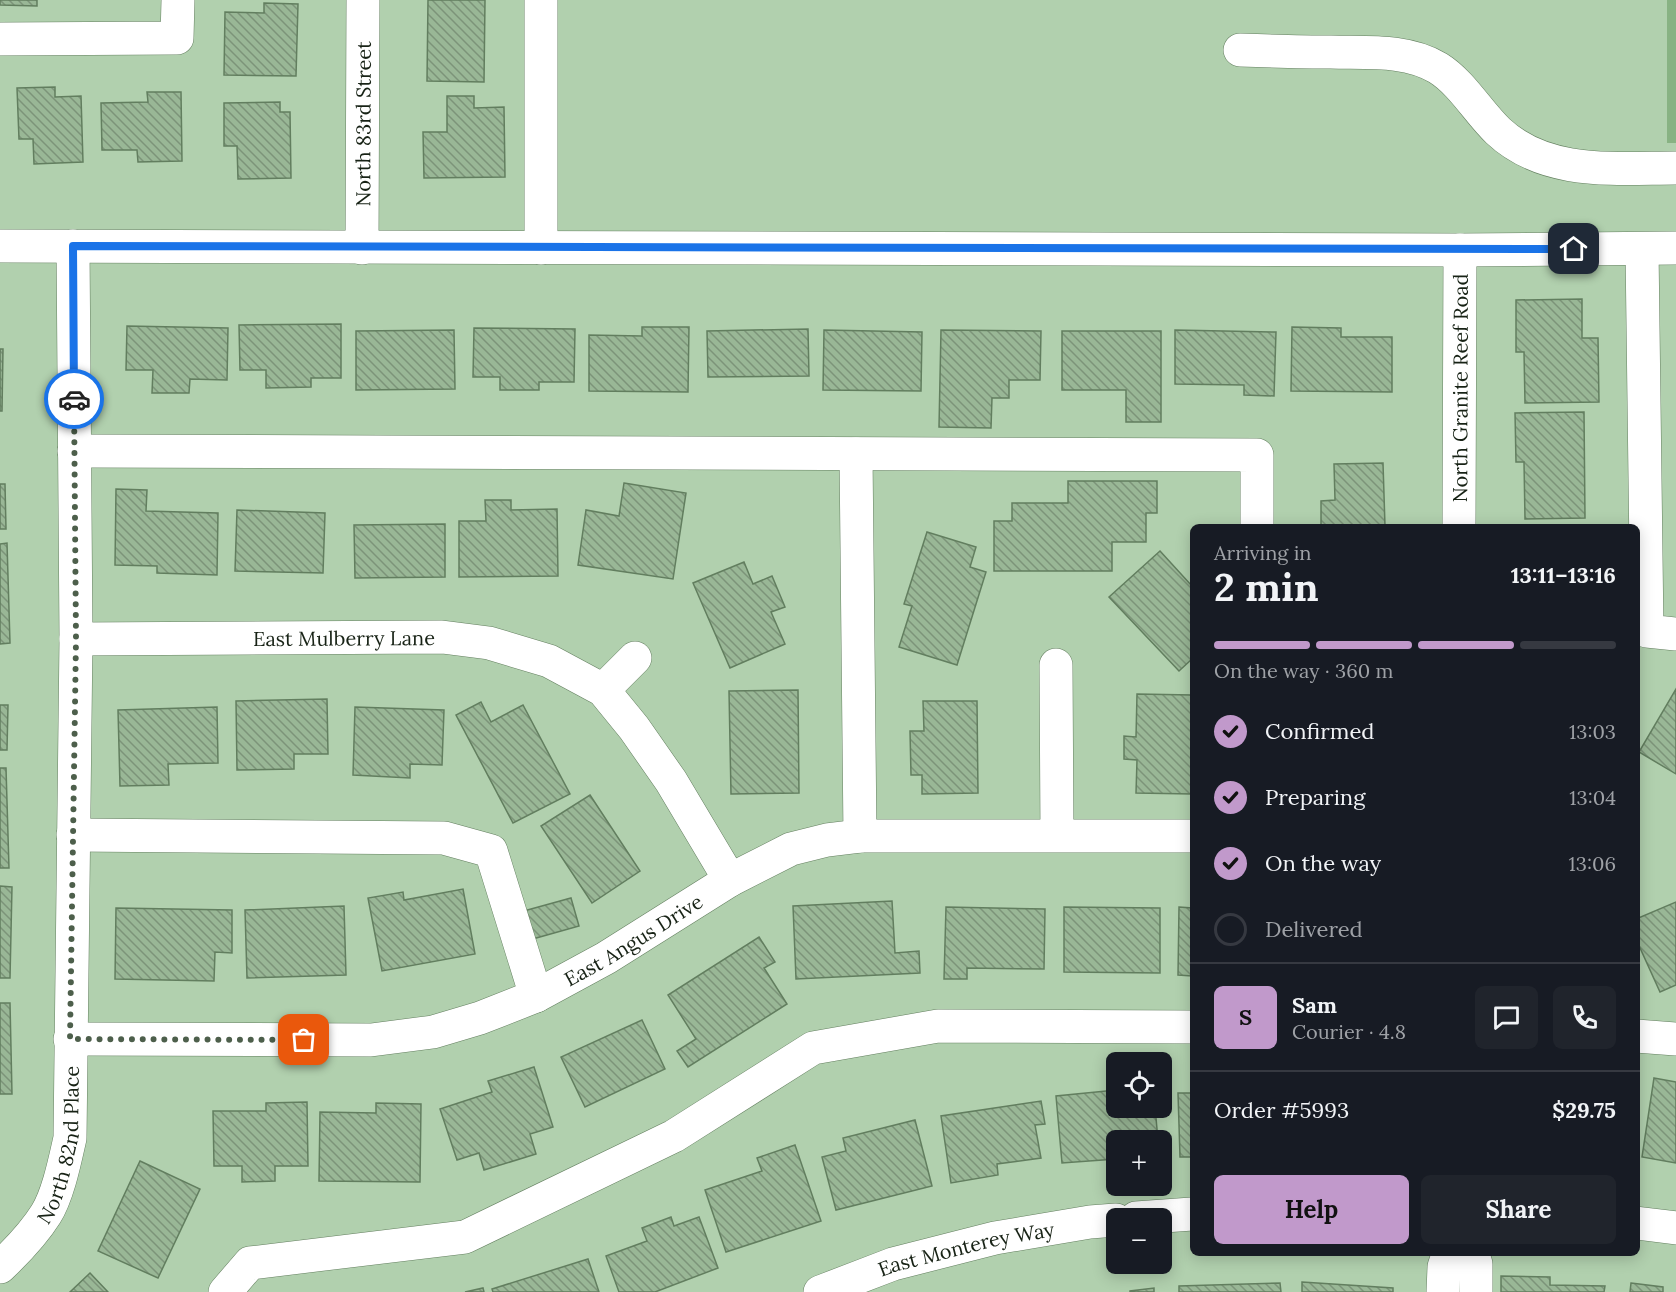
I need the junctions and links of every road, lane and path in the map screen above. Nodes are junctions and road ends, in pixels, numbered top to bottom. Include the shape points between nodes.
1 (178, 0) edge
2 (363, 0) edge
3 (541, 0) edge
4 (0, 39) edge
5 (1240, 50) dead end
6 (1676, 168) edge
7 (0, 246) edge
8 (73, 246) junction
9 (362, 248) junction
10 (541, 248) junction
11 (1676, 248) edge
12 (1642, 249) junction
13 (1460, 250) junction
14 (74, 451) junction
15 (856, 454) junction
16 (1257, 524) edge
17 (1459, 524) edge
18 (1676, 634) edge
19 (76, 639) junction
20 (635, 658) dead end
21 (1056, 665) dead end
22 (603, 690) junction
23 (73, 835) junction
24 (1057, 835) junction
25 (860, 836) junction
26 (1190, 836) edge
27 (730, 880) junction
28 (536, 996) junction
29 (1190, 1027) edge
30 (1640, 1036) edge
31 (70, 1039) junction
32 (1676, 1039) edge
33 (1190, 1214) edge
34 (1172, 1215) edge
35 (1106, 1221) edge
36 (1640, 1224) edge
37 (1676, 1228) edge
38 (1448, 1256) edge
39 (1473, 1256) edge
40 (0, 1267) edge
41 (225, 1292) edge
42 (819, 1292) edge
43 (1443, 1292) edge
44 (1476, 1292) edge

1 - 4 street via 177,38
2 - 9 street, North 83rd Street
3 - 10 street
5 - 6 street via 1397,54 1439,68 1499,132 1536,156 1590,168
7 - 8 street
8 - 9 street
8 - 14 street, North 82nd Place
9 - 10 street
10 - 13 street
11 - 12 street
12 - 13 street
12 - 18 street via 1647,631
13 - 17 street, North Granite Reef Road
14 - 15 street
14 - 19 street, North 82nd Place
15 - 16 street via 1257,455
15 - 25 street
19 - 22 street, East Mulberry Lane via 442,637 489,643 549,661
19 - 23 street, North 82nd Place
20 - 22 street
21 - 24 street
22 - 27 street, East Mulberry Lane via 664,772
23 - 28 street via 444,838 491,851
23 - 31 street, North 82nd Place
24 - 25 street, East Angus Drive
24 - 26 street, East Angus Drive
25 - 27 street, East Angus Drive via 791,849
27 - 28 street, East Angus Drive via 606,958
28 - 31 street, East Angus Drive via 433,1032 371,1040
29 - 41 street via 938,1026 813,1048 674,1136 465,1237 250,1263
30 - 32 street
31 - 40 street, North 82nd Place via 70,1138 62,1172 47,1212
33 - 34 street
35 - 42 street, East Monterey Way via 995,1238 893,1264
36 - 37 street
38 - 43 street
39 - 44 street

